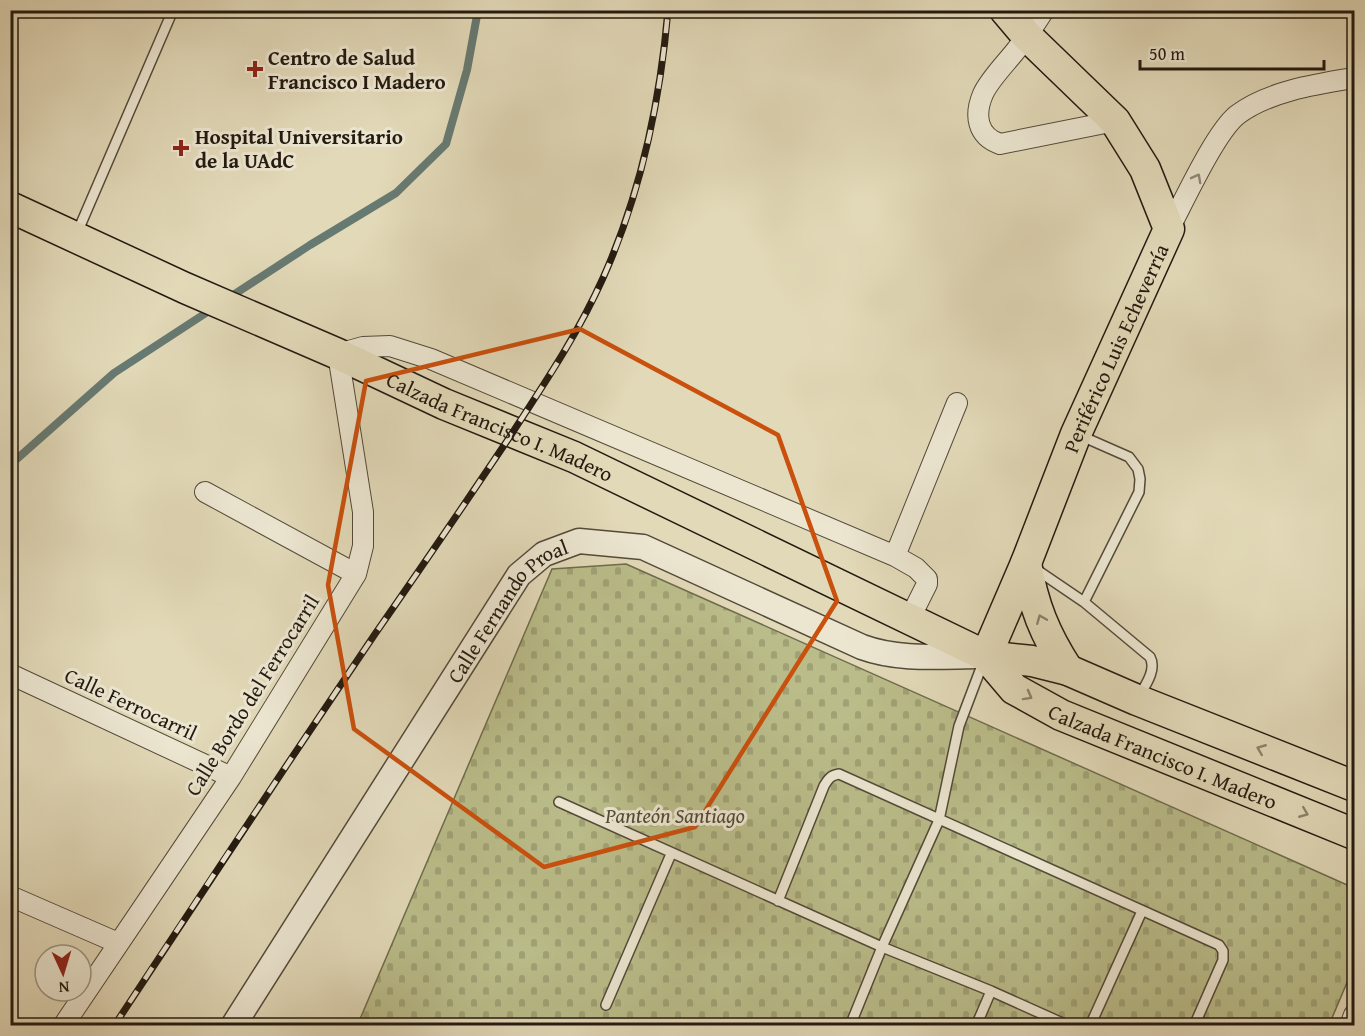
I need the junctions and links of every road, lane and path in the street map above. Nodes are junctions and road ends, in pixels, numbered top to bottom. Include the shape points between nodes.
1 (174, 10) edge
2 (1005, 10) edge
3 (1044, 10) edge
4 (1027, 36) junction
5 (1354, 78) edge
6 (1115, 121) junction
7 (10, 207) edge
8 (1169, 229) junction
9 (75, 238) junction
10 (338, 354) junction
11 (957, 404) dead end
12 (1076, 434) junction
13 (205, 492) dead end
14 (895, 556) junction
15 (1026, 563) junction
16 (356, 574) junction
17 (1084, 602) junction
18 (909, 620) junction
19 (986, 656) junction
20 (1068, 670) junction
21 (10, 674) edge
22 (1137, 700) junction
23 (231, 777) junction
24 (1354, 786) edge
25 (559, 802) dead end
26 (939, 820) junction
27 (1354, 834) edge
28 (671, 854) junction
29 (10, 896) edge
30 (778, 900) junction
31 (1142, 911) junction
32 (118, 944) junction
33 (882, 947) junction
34 (992, 991) junction
35 (606, 1005) dead end
36 (1354, 1015) edge
37 (853, 1024) edge
38 (63, 1026) edge
39 (233, 1026) edge
40 (976, 1026) edge
41 (1069, 1026) edge
42 (1090, 1026) edge
43 (1194, 1026) edge
44 (1350, 1026) edge

1 - 9 lane
2 - 4 main road, Periférico Luis Echeverría
3 - 4 street
4 - 6 main road, Periférico Luis Echeverría
4 - 6 street via 983,93 978,113 983,134 1000,144
8 -> 5 street via 1217,140 1236,116 1270,98 1307,86
6 - 8 main road, Periférico Luis Echeverría via 1145,169
7 - 9 main road, Calzada Francisco I. Madero
8 - 12 main road, Periférico Luis Echeverría
9 - 10 main road, Calzada Francisco I. Madero
10 - 14 street via 363,347 390,346 431,359
10 - 16 street, Calle Bordo del Ferrocarril via 363,512 363,546
10 - 18 main road, Calzada Francisco I. Madero via 444,404 574,457
11 - 14 street
12 - 15 main road, Periférico Luis Echeverría
12 - 17 lane via 1129,457 1140,479 1139,492
13 - 16 street
14 - 18 street via 927,579
15 - 17 lane
15 - 19 main road, Periférico Luis Echeverría
20 -> 15 main road via 1040,619
16 - 23 street, Calle Bordo del Ferrocarril
17 - 22 lane via 1153,662
18 - 19 main road, Calzada Francisco I. Madero
19 - 20 main road, Calzada Francisco I. Madero
19 - 26 lane via 959,726
19 -> 27 main road, Calzada Francisco I. Madero via 1014,689 1061,715
19 - 39 street, Calle Fernando Proal via 882,654 643,548 579,541 544,554 519,575
20 - 22 main road, Calzada Francisco I. Madero
21 - 23 street, Calle Ferrocarril
24 -> 22 main road, Calzada Francisco I. Madero
23 - 32 street, Calle Bordo del Ferrocarril
25 - 28 lane
26 - 30 lane via 834,775 824,786
26 - 31 lane
26 - 33 lane
28 - 30 lane
28 - 35 lane
29 - 32 street
30 - 33 lane
31 - 42 lane
31 - 43 lane via 1211,940 1223,951 1223,960
32 - 38 street, Calle Bordo del Ferrocarril
33 - 34 lane
33 - 37 lane
34 - 40 lane
34 - 41 lane
36 - 44 street

